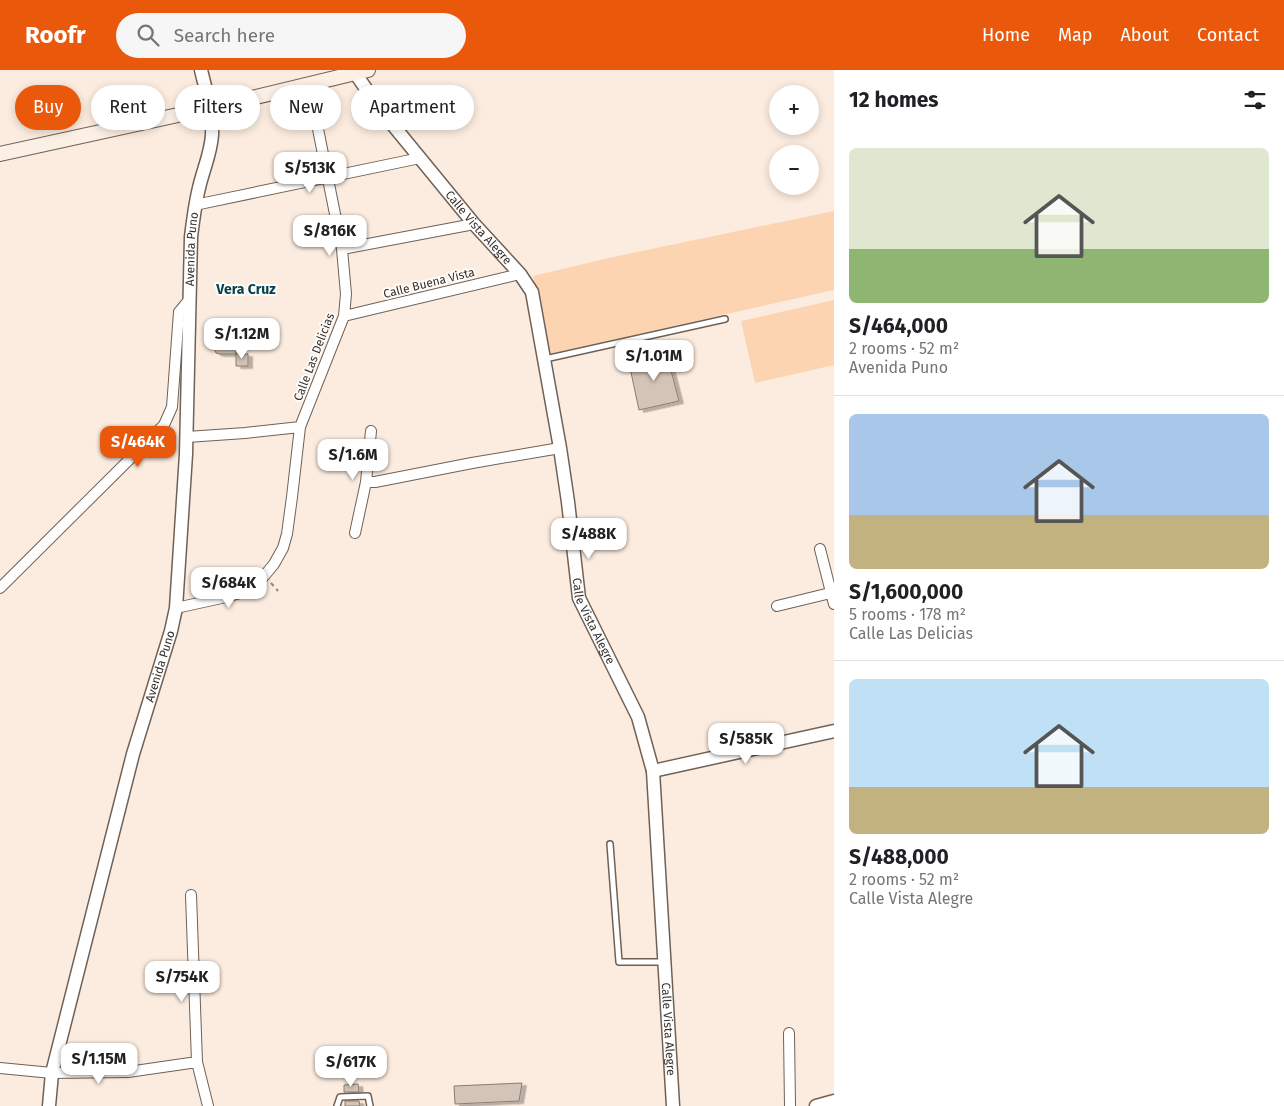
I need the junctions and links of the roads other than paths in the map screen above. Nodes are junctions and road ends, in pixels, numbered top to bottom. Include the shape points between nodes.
1 (201, 70) edge
2 (362, 72) edge
3 (309, 84) junction
4 (205, 85) edge
5 (260, 96) edge
6 (175, 116) edge
7 (212, 130) edge
8 (0, 154) edge
9 (420, 158) junction
10 (327, 178) junction
11 (195, 205) junction
12 (474, 224) junction
13 (342, 249) junction
14 (520, 274) junction
15 (190, 299) junction
16 (344, 316) junction
17 (725, 319) dead end
18 (544, 360) junction
19 (300, 426) junction
20 (371, 431) dead end
21 (187, 437) junction
22 (560, 448) junction
23 (366, 482) junction
24 (355, 533) dead end
25 (820, 549) dead end
26 (0, 588) edge
27 (833, 593) edge
28 (834, 604) edge
29 (777, 606) dead end
30 (176, 608) junction
31 (834, 731) edge
32 (653, 772) junction
33 (610, 844) dead end
34 (190, 895) dead end
35 (664, 962) junction
36 (789, 1033) dead end
37 (197, 1062) junction
38 (0, 1068) edge
39 (52, 1073) junction
40 (834, 1101) edge
41 (49, 1106) edge
42 (208, 1106) edge
43 (337, 1106) edge
44 (370, 1106) edge
45 (673, 1106) edge
46 (790, 1106) edge
47 (816, 1106) edge

1 - 4 street, Avenida Puno
2 - 3 main road
2 - 9 street, Calle Vista Alegre via 383,113
3 - 5 main road
3 - 10 street, Calle Las Delicias
6 - 8 main road
7 - 11 street, Avenida Puno via 211,146
9 - 10 street
9 - 12 street, Calle Vista Alegre
10 - 11 street
10 - 13 street, Calle Las Delicias
11 - 15 street, Avenida Puno
12 - 13 street
12 - 14 street, Calle Vista Alegre
13 - 16 street, Calle Las Delicias via 346,294
14 - 16 street, Calle Buena Vista
14 - 18 street, Calle Vista Alegre via 532,292
15 - 21 street, Avenida Puno
15 - 26 street via 179,312 172,406 164,424
16 - 19 street, Calle Las Delicias
17 - 18 lane
18 - 22 street, Calle Vista Alegre
19 - 21 street
19 - 30 street, Calle Las Delicias via 287,534 274,564 243,592
20 - 23 street
21 - 30 street, Avenida Puno
22 - 23 street
22 - 32 street, Calle Vista Alegre via 579,598 638,717
23 - 24 street
25 - 27 street
27 - 28 street
27 - 29 street
30 - 39 street, Avenida Puno via 132,754
31 - 32 street
32 - 35 street, Calle Vista Alegre
33 - 35 lane via 619,962
34 - 37 street
35 - 45 street, Calle Vista Alegre
36 - 46 street
37 - 39 street via 128,1072
37 - 42 street
38 - 39 street
39 - 41 street, Avenida Puno
40 - 47 street
43 - 44 lane via 340,1097 368,1096

